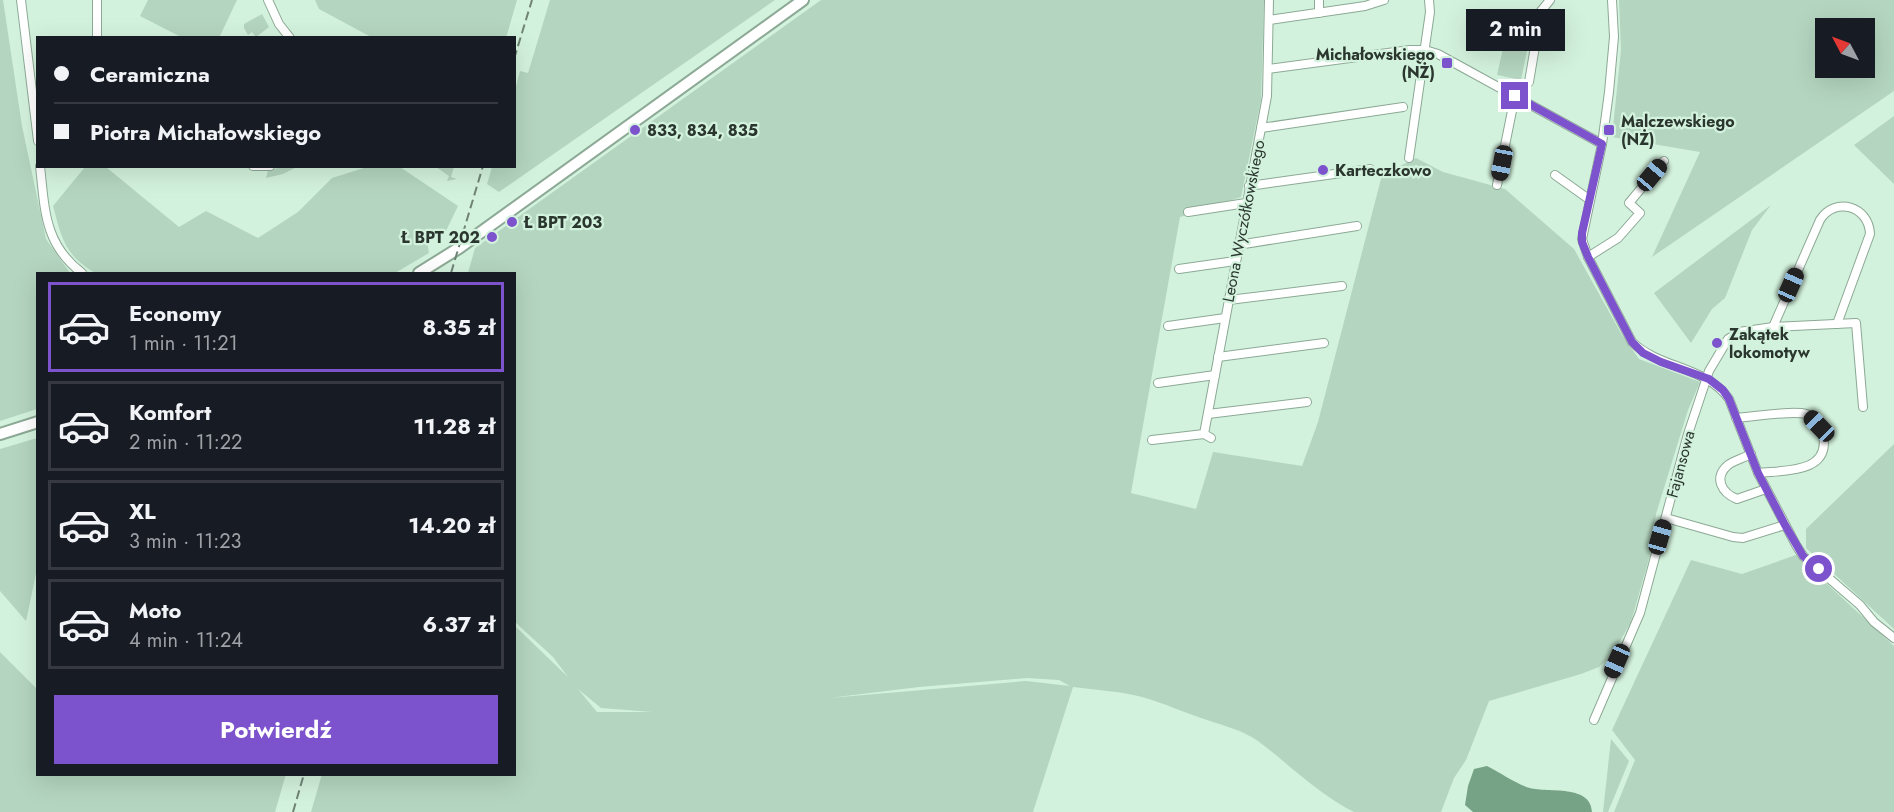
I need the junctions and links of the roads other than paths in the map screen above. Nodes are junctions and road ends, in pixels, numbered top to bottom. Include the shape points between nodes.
1 (21, 0) edge
2 (97, 0) edge
3 (268, 0) edge
4 (803, 0) edge
5 (1269, 0) edge
6 (1319, 0) edge
7 (1384, 0) edge
8 (1429, 0) edge
9 (1550, 0) edge
10 (1612, 0) edge
11 (1319, 13) junction
12 (1269, 20) junction
13 (97, 36) edge
14 (288, 36) edge
15 (1425, 50) junction
16 (1268, 69) junction
17 (1529, 82) dead end
18 (1515, 96) junction
19 (1403, 107) dead end
20 (36, 111) edge
21 (1261, 128) junction
22 (1602, 144) junction
23 (1409, 158) dead end
24 (1664, 161) dead end
25 (40, 168) edge
26 (1370, 169) dead end
27 (1555, 175) dead end
28 (1497, 185) dead end
29 (1249, 186) junction
30 (1590, 200) junction
31 (1246, 203) junction
32 (1188, 212) dead end
33 (1357, 226) dead end
34 (1238, 245) junction
35 (1588, 257) junction
36 (1235, 261) junction
37 (1179, 269) dead end
38 (81, 272) edge
39 (421, 272) edge
40 (1342, 286) dead end
41 (1228, 300) junction
42 (1225, 318) junction
43 (1837, 324) junction
44 (1168, 326) dead end
45 (1773, 327) junction
46 (1324, 343) dead end
47 (1218, 357) junction
48 (1215, 375) junction
49 (1707, 378) junction
50 (1158, 383) dead end
51 (1307, 402) dead end
52 (1863, 407) dead end
53 (1208, 414) junction
54 (1736, 418) junction
55 (36, 423) edge
56 (0, 435) edge
57 (1152, 440) dead end
58 (1751, 454) junction
59 (1758, 473) junction
60 (1766, 489) junction
61 (1666, 518) junction
62 (1785, 525) junction
63 (1894, 638) edge
64 (1593, 720) dead end

1 - 20 street
2 - 13 street
3 - 14 street
4 - 39 main road
5 - 12 street, Leona Wyczółkowskiego
6 - 11 street
7 - 11 street
8 - 15 street
9 - 17 street via 1541,11
10 - 22 street via 1614,37
11 - 12 street
12 - 16 street, Leona Wyczółkowskiego
15 - 16 street
15 - 18 street
15 - 23 street
16 - 21 street, Leona Wyczółkowskiego
18 - 22 street
18 - 28 street
19 - 21 street
21 - 29 street, Leona Wyczółkowskiego
22 - 30 street
24 - 35 street via 1629,204 1640,213 1618,238
25 - 38 street via 52,236 66,260
26 - 29 street
27 - 30 street
29 - 31 street, Leona Wyczółkowskiego
30 - 35 street via 1582,239
31 - 32 street
31 - 34 street, Leona Wyczółkowskiego
33 - 34 street
34 - 36 street, Leona Wyczółkowskiego
35 - 49 street via 1632,342 1643,353
36 - 37 street
36 - 41 street, Leona Wyczółkowskiego
40 - 41 street
41 - 42 street, Leona Wyczółkowskiego
42 - 44 street
42 - 47 street, Leona Wyczółkowskiego
43 - 45 street, Fajansowa
43 - 45 street via 1870,234 1862,213 1842,206 1829,210 1820,220
43 - 52 street via 1856,322
45 - 49 street, Fajansowa via 1733,334
46 - 47 street
47 - 48 street, Leona Wyczółkowskiego
48 - 50 street
48 - 53 street, Leona Wyczółkowskiego
49 - 54 street via 1723,390
49 - 61 street, Fajansowa
51 - 53 street
53 - 57 street, Leona Wyczółkowskiego via 1207,436
54 - 58 street
54 - 59 street via 1801,413 1811,417 1822,432 1822,451 1813,465
55 - 56 main road
58 - 59 street
58 - 60 street via 1727,466 1721,486 1737,499
59 - 60 street
60 - 62 street
61 - 62 street via 1743,538
61 - 64 street, Fajansowa via 1640,613
62 - 63 street via 1803,556

